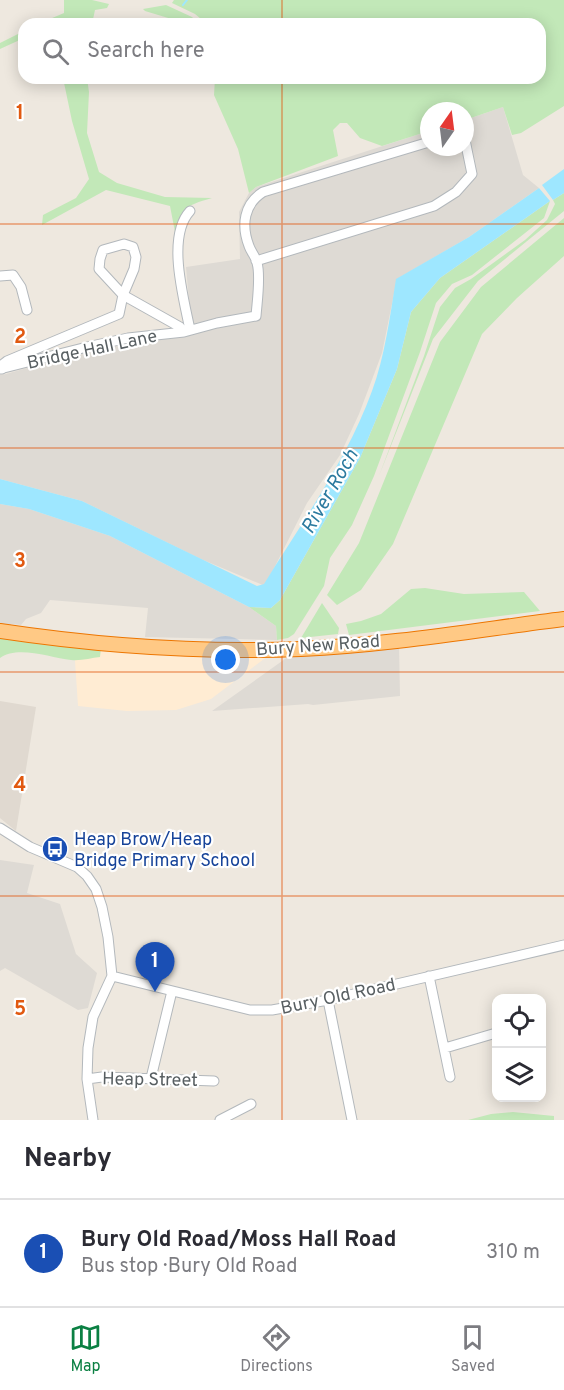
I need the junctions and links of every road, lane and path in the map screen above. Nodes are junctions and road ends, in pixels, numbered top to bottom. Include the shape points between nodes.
1 (420, 145) edge
2 (468, 156) edge
3 (190, 211) dead end
4 (256, 261) junction
5 (0, 276) edge
6 (123, 295) junction
7 (27, 310) dead end
8 (187, 331) junction
9 (1, 369) edge
10 (564, 619) edge
11 (0, 631) edge
12 (0, 828) edge
13 (564, 945) edge
14 (112, 976) junction
15 (429, 976) junction
16 (172, 991) junction
17 (328, 1000) junction
18 (492, 1035) edge
19 (445, 1048) junction
20 (450, 1077) dead end
21 (151, 1078) junction
22 (87, 1079) junction
23 (214, 1081) dead end
24 (251, 1104) dead end
25 (93, 1120) edge
26 (220, 1120) edge
27 (352, 1120) edge

1 - 4 street via 253,198 244,226
2 - 4 street via 472,174 456,192 434,206
3 - 8 street via 180,231 178,260
4 - 8 street, Bridge Hall Lane via 256,316
5 - 7 street via 13,275 21,286
6 - 6 street via 99,269 99,259 103,250 124,244 133,247 136,257
6 - 8 street
6 - 9 street via 119,314 7,361
8 - 9 street, Bridge Hall Lane via 128,338
10 - 11 highway, Bury New Road via 402,639 259,650 164,649
12 - 14 street via 30,847 70,863 87,876 102,907
13 - 15 street, Bury Old Road
14 - 16 street, Bury Old Road
14 - 22 street via 93,1017
15 - 17 street, Bury Old Road
15 - 19 street
16 - 17 street, Bury Old Road via 250,1010
16 - 21 street
17 - 27 street
18 - 19 street
19 - 20 street
21 - 22 street, Heap Street
21 - 23 street, Heap Street
22 - 25 street
24 - 26 street

